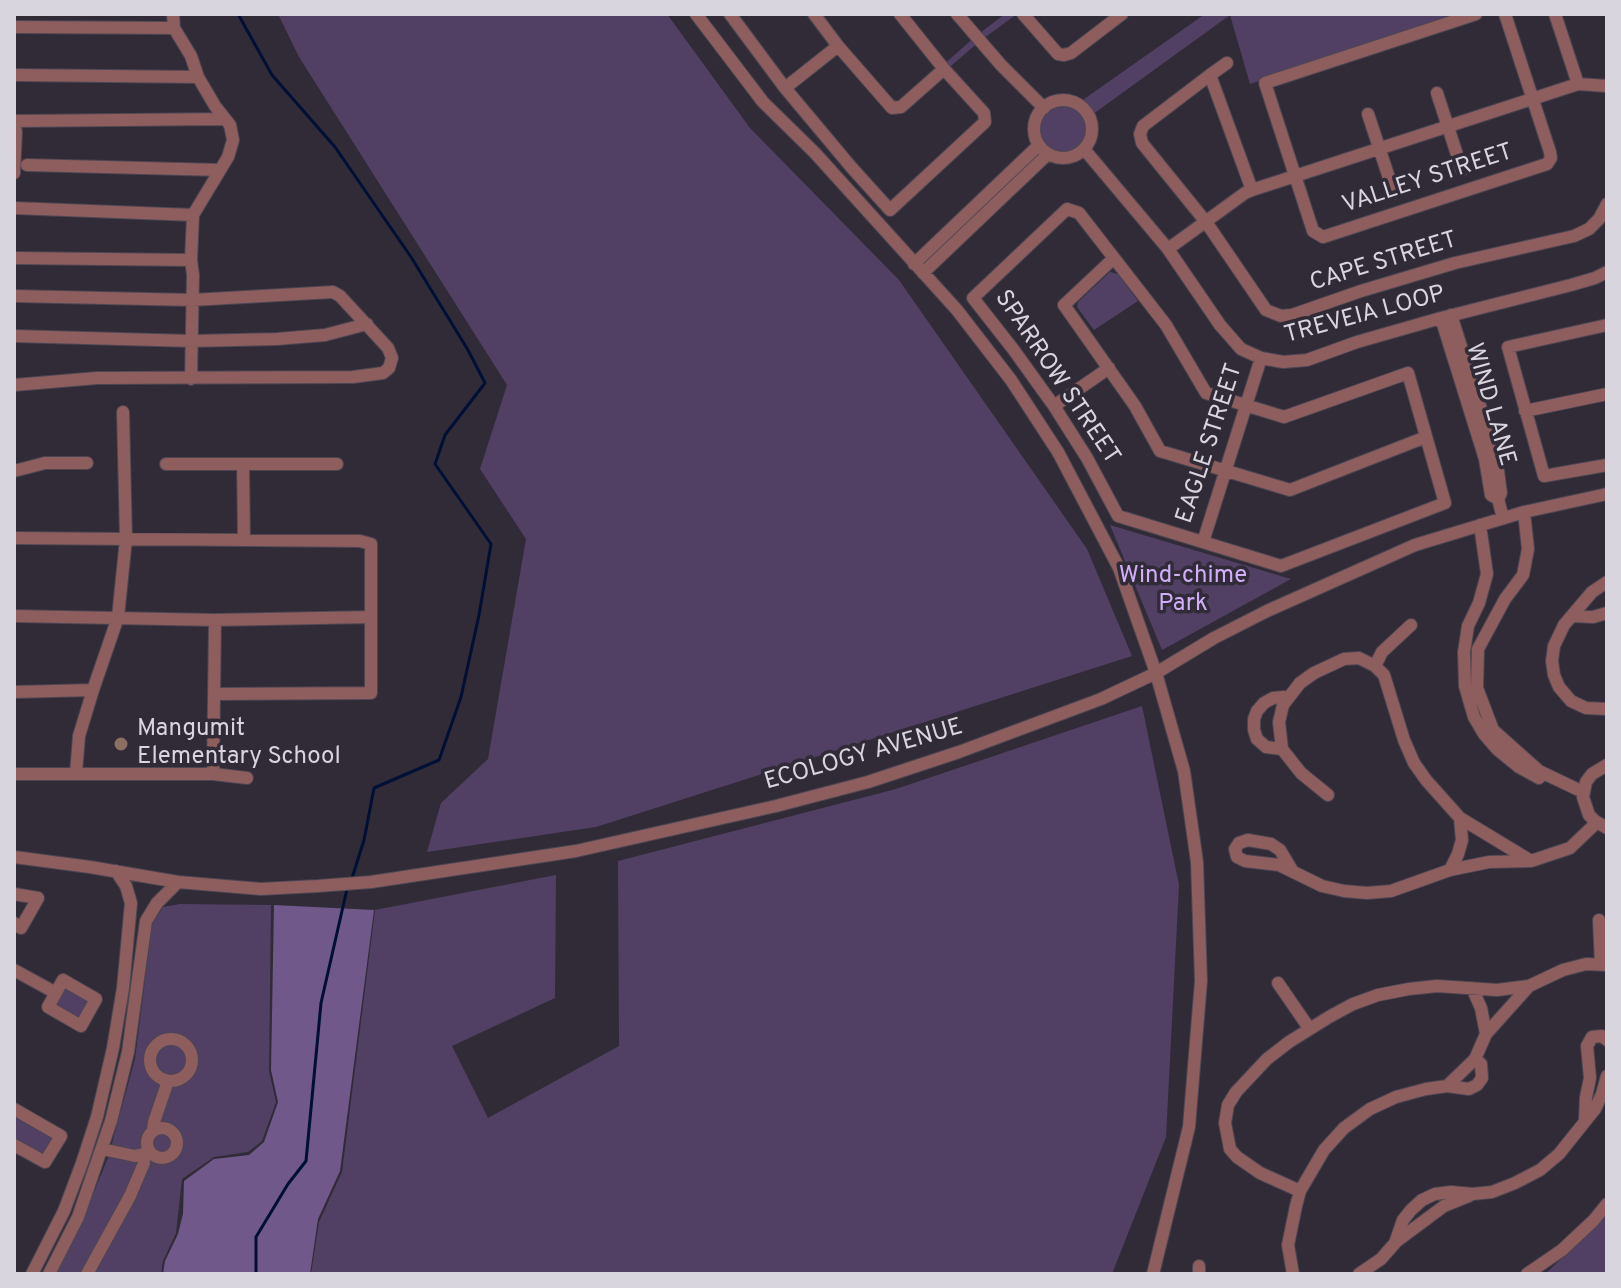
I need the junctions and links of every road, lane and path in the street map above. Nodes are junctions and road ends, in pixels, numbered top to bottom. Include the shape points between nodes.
1 (696, 14) edge
2 (730, 14) edge
3 (814, 14) edge
4 (900, 14) edge
5 (957, 14) edge
6 (1023, 14) edge
7 (1122, 14) edge
8 (1476, 14) edge
9 (1505, 14) edge
10 (1555, 14) edge
11 (173, 21) edge
12 (14, 27) edge
13 (838, 46) junction
14 (1227, 63) dead end
15 (944, 69) junction
16 (14, 75) edge
17 (1210, 75) junction
18 (198, 77) junction
19 (1578, 84) junction
20 (1607, 86) edge
21 (785, 88) junction
22 (1437, 93) dead end
23 (1532, 99) junction
24 (1044, 108) junction
25 (1368, 114) dead end
26 (225, 119) junction
27 (14, 121) edge
28 (1449, 125) junction
29 (1084, 149) junction
30 (1379, 149) junction
31 (1043, 150) junction
32 (27, 165) dead end
33 (220, 170) junction
34 (1462, 170) dead end
35 (14, 173) edge
36 (1295, 176) junction
37 (1252, 190) junction
38 (1394, 193) dead end
39 (1607, 204) edge
40 (14, 208) edge
41 (193, 215) junction
42 (1206, 222) junction
43 (1168, 249) junction
44 (14, 258) edge
45 (1114, 258) junction
46 (191, 260) junction
47 (918, 268) junction
48 (1607, 272) edge
49 (14, 296) edge
50 (192, 300) junction
51 (1446, 317) junction
52 (367, 324) junction
53 (1607, 325) edge
54 (14, 336) edge
55 (192, 341) junction
56 (1261, 358) junction
57 (1109, 368) junction
58 (191, 379) junction
59 (14, 385) edge
60 (1607, 394) edge
61 (1246, 405) junction
62 (1054, 406) junction
63 (1525, 411) junction
64 (123, 412) dead end
65 (1426, 437) junction
66 (87, 463) dead end
67 (166, 464) dead end
68 (243, 464) junction
69 (337, 464) dead end
70 (1607, 465) edge
71 (1225, 470) junction
72 (14, 471) edge
73 (1607, 494) edge
74 (1524, 512) junction
75 (1503, 518) junction
76 (1480, 525) junction
77 (14, 538) edge
78 (126, 539) junction
79 (244, 540) junction
80 (1203, 542) junction
81 (1607, 582) edge
82 (1607, 613) edge
83 (14, 616) edge
84 (1573, 616) junction
85 (118, 617) junction
86 (371, 617) junction
87 (215, 620) junction
88 (1411, 625) dead end
89 (1375, 666) junction
90 (1156, 673) junction
91 (93, 690) junction
92 (14, 692) edge
93 (214, 694) junction
94 (1286, 699) junction
95 (1607, 709) edge
96 (1282, 749) junction
97 (1607, 765) edge
98 (76, 773) junction
99 (14, 774) edge
100 (213, 774) junction
101 (247, 778) dead end
102 (1328, 795) dead end
103 (1583, 795) junction
104 (1460, 818) junction
105 (1601, 824) edge
106 (14, 857) edge
107 (1531, 861) junction
108 (1292, 870) dead end
109 (1450, 870) junction
110 (116, 871) junction
111 (178, 882) junction
112 (14, 894) edge
113 (1599, 920) dead end
114 (15, 925) edge
115 (127, 948) junction
116 (142, 948) junction
117 (1604, 964) edge
118 (14, 970) edge
119 (1278, 983) dead end
120 (1529, 986) junction
121 (1472, 988) junction
122 (129, 990) junction
123 (56, 993) dead end
124 (1309, 1028) junction
125 (1486, 1034) junction
126 (1607, 1040) edge
127 (113, 1048) junction
128 (128, 1052) junction
129 (150, 1055) junction
130 (1475, 1059) junction
131 (1607, 1076) edge
132 (168, 1081) junction
133 (1447, 1086) junction
134 (14, 1109) edge
135 (1585, 1119) junction
136 (153, 1131) junction
137 (14, 1145) edge
138 (102, 1149) junction
139 (147, 1153) junction
140 (1300, 1191) junction
141 (1607, 1204) edge
142 (32, 1274) edge
143 (49, 1274) edge
144 (87, 1274) edge
145 (1153, 1274) edge
146 (1293, 1274) edge
147 (1359, 1274) edge
148 (1527, 1274) edge

1 - 47 street via 763,102
2 - 21 street
3 - 13 street
4 - 15 street
5 - 24 street
6 - 7 street via 1064,55
8 - 36 street via 1265,83
9 - 23 street
10 - 19 street
11 - 12 street
11 - 18 street
13 - 15 street via 892,108 901,107
13 - 21 street
14 - 17 street
15 - 21 street via 984,113 985,122 890,210
16 - 18 street
17 - 37 street
17 - 42 street, CAPE STREET via 1143,126 1140,134
18 - 26 street
19 - 20 street
19 - 23 street
22 - 28 street
23 - 28 street
23 - 36 street, VALLEY STREET via 1550,152 1547,164 1323,237 1313,231
24 - 29 street via 1069,101 1084,110 1091,134
24 - 31 street via 1034,126
25 - 30 street
26 - 27 street
26 - 33 street via 233,140
27 - 35 street
28 - 30 street
28 - 34 street
29 - 31 street via 1066,158
29 - 43 street, TREVEIA LOOP
30 - 36 street
30 - 38 street
31 - 47 street
32 - 33 street
33 - 41 street
36 - 37 street
37 - 42 street
39 - 42 street, CAPE STREET via 1589,229 1574,236 1455,263 1292,315 1266,310
40 - 41 street
41 - 46 street
42 - 43 street
43 - 56 street, TREVEIA LOOP via 1220,325 1241,349
44 - 46 street
45 - 57 street via 1064,305
45 - 61 street, SPARROW STREET via 1166,325 1206,393
45 - 62 street, SPARROW STREET via 1079,213 1067,209 973,298
46 - 50 street
47 - 90 street via 1011,380 1058,452 1119,568
48 - 51 street, TREVEIA LOOP
49 - 50 street
50 - 52 street via 333,292
50 - 55 street
51 - 56 street, TREVEIA LOOP via 1307,360
51 - 75 street, WIND LANE via 1496,456
52 - 55 street via 325,335
52 - 58 street via 392,358 383,373
53 - 63 street via 1508,347
54 - 55 street
55 - 58 street
56 - 61 street, EAGLE STREET
57 - 62 street
57 - 71 street via 1160,451
58 - 59 street via 97,378
60 - 63 street
61 - 65 street, SPARROW STREET via 1284,417 1408,373
61 - 71 street, EAGLE STREET
62 - 80 street, SPARROW STREET via 1118,516
63 - 70 street via 1544,476
64 - 78 street
65 - 71 street via 1290,490
65 - 80 street, SPARROW STREET via 1445,503 1281,566
66 - 72 street via 45,463
67 - 68 street
68 - 69 street
68 - 79 street
71 - 80 street, EAGLE STREET
73 - 74 street, ECOLOGY AVENUE
74 - 75 street, ECOLOGY AVENUE
74 - 103 street via 1528,549 1523,575 1478,649 1477,688 1493,730 1539,771
75 - 76 street, ECOLOGY AVENUE
76 - 90 street, ECOLOGY AVENUE via 1415,545 1267,611
76 - 103 street via 1487,574 1468,626 1464,660 1474,717 1497,749 1519,767
77 - 78 street
78 - 79 street
78 - 85 street
79 - 86 street via 371,544
81 - 84 street
82 - 84 street
83 - 85 street
84 - 95 street via 1554,646 1554,675 1571,701
85 - 87 street
85 - 91 street
86 - 87 street
86 - 93 street via 371,693
87 - 93 street
88 - 89 street
89 - 94 street via 1359,658 1344,659 1314,673
89 - 104 street via 1384,675 1414,763
90 - 111 street, ECOLOGY AVENUE via 1046,721 868,782 576,851 371,882 261,889
90 - 145 street via 1184,771 1197,862 1201,981 1189,1127
91 - 92 street
91 - 98 street via 79,736
93 - 100 street
94 - 96 street via 1279,722
94 - 96 street via 1264,703 1254,719 1257,739 1266,747
96 - 102 street
97 - 103 street via 1592,774
98 - 99 street
98 - 100 street
100 - 101 street
103 - 105 street via 1589,815
104 - 107 street
104 - 109 street via 1462,840
105 - 107 street via 1570,848
106 - 110 street, ECOLOGY AVENUE
107 - 109 street
108 - 109 street via 1322,886 1367,893 1391,891
110 - 111 street, ECOLOGY AVENUE
110 - 115 street via 131,903
111 - 116 street via 146,921
112 - 114 street via 38,898 21,928
113 - 117 street
115 - 116 street
115 - 122 street
116 - 122 street
117 - 120 street via 1563,970
118 - 123 street
119 - 124 street
120 - 121 street
120 - 125 street
121 - 124 street via 1437,986 1378,995
121 - 125 street
122 - 127 street
122 - 128 street
124 - 140 street via 1267,1059 1236,1092 1225,1123 1237,1157
125 - 130 street
126 - 135 street via 1592,1037 1587,1046
127 - 128 street
127 - 142 street via 82,1163
128 - 129 street
128 - 138 street
129 - 132 street via 153,1072
129 - 132 street via 168,1038 181,1040 190,1050 190,1069 181,1079
130 - 133 street
130 - 133 street via 1481,1064 1477,1085
131 - 135 street via 1595,1109
132 - 136 street
133 - 140 street via 1396,1097 1370,1109 1324,1150
134 - 137 street via 61,1136 45,1162
135 - 147 street via 1540,1170 1444,1206
136 - 139 street
136 - 139 street via 171,1131 177,1148 166,1158
138 - 139 street
138 - 143 street via 78,1217
139 - 144 street
140 - 146 street via 1288,1245
141 - 148 street via 1562,1250

